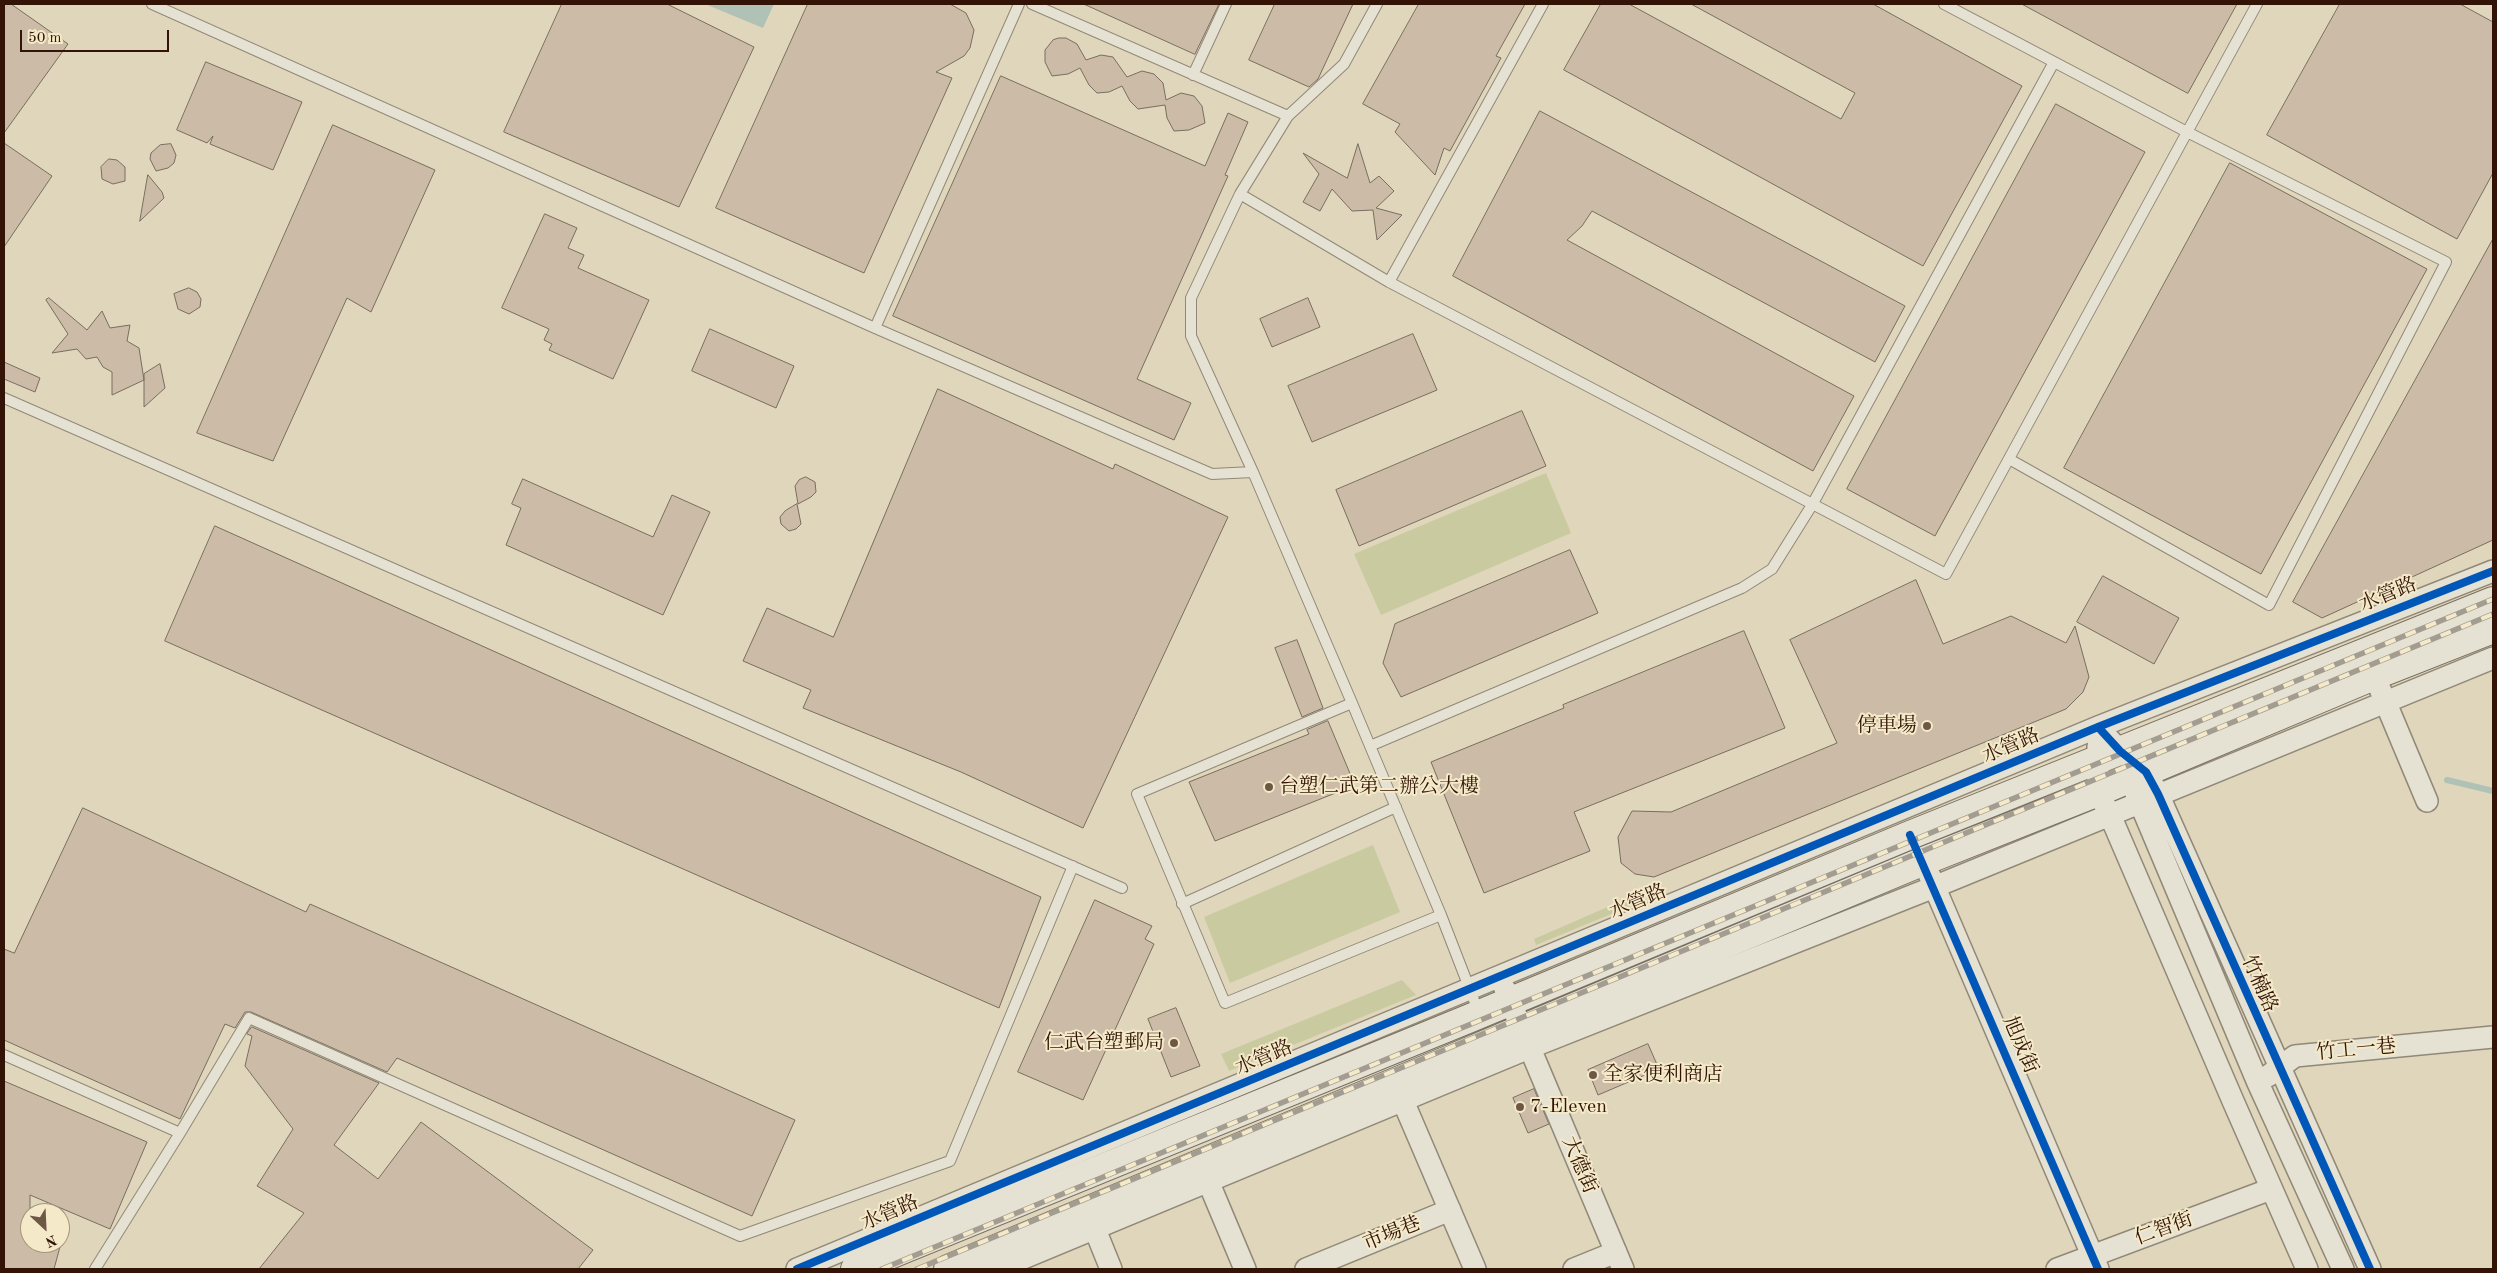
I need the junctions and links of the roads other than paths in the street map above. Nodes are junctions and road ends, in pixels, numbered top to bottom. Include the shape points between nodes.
1 (152, 4) edge
2 (1019, 4) edge
3 (1032, 4) edge
4 (1226, 4) edge
5 (1378, 4) edge
6 (1544, 4) edge
7 (1944, 4) edge
8 (2258, 4) edge
9 (2054, 62) junction
10 (1193, 75) junction
11 (1288, 116) junction
12 (2187, 132) junction
13 (1240, 194) junction
14 (1389, 282) junction
15 (875, 328) junction
16 (4, 398) edge
17 (2009, 459) junction
18 (1253, 472) junction
19 (1812, 505) junction
20 (2493, 571) edge
21 (2493, 601) edge
22 (2493, 629) edge
23 (2493, 658) edge
24 (2376, 676) junction
25 (2385, 702) junction
26 (1352, 703) junction
27 (2098, 727) junction
28 (1370, 746) junction
29 (2109, 755) junction
30 (2143, 787) junction
31 (2427, 801) dead end
32 (2104, 803) junction
33 (1396, 808) junction
34 (1910, 835) junction
35 (1924, 861) junction
36 (1073, 866) junction
37 (1934, 887) junction
38 (1122, 888) dead end
39 (1182, 904) junction
40 (1441, 915) junction
41 (1505, 989) junction
42 (1475, 1002) junction
43 (2493, 1037) edge
44 (1525, 1038) junction
45 (4, 1055) edge
46 (2279, 1068) junction
47 (2258, 1083) junction
48 (1403, 1100) junction
49 (2233, 1102) junction
50 (180, 1133) junction
51 (1208, 1181) junction
52 (2271, 1190) junction
53 (1450, 1210) junction
54 (1091, 1220) junction
55 (1620, 1261) edge
56 (2095, 1262) edge
57 (95, 1269) edge
58 (798, 1269) edge
59 (855, 1269) edge
60 (948, 1269) edge
61 (997, 1269) edge
62 (1111, 1269) edge
63 (1245, 1269) edge
64 (1306, 1269) edge
65 (1475, 1269) edge
66 (1574, 1269) edge
67 (2057, 1269) edge
68 (2308, 1269) edge
69 (2343, 1269) edge
70 (2370, 1269) edge

1 - 15 lane
2 - 15 lane
3 - 10 lane
4 - 10 lane
5 - 11 lane via 1344,64
6 - 14 lane
7 - 9 lane
8 - 12 lane
9 - 12 lane
9 - 19 lane
10 - 11 lane
11 - 13 lane
12 - 17 lane
12 - 17 lane via 2446,262 2270,605
13 - 14 lane
13 - 18 lane via 1190,298 1191,336
14 - 19 lane
15 - 18 lane via 1212,474
16 - 36 lane
17 - 19 lane via 1946,574
18 - 26 lane
19 - 28 lane via 1772,569 1742,588
20 - 27 street, 水管路
21 - 29 street, 水管路
22 - 24 street
23 - 25 street
24 - 25 street
24 - 30 street
25 - 30 street
25 - 31 street
26 - 28 lane
26 - 39 lane via 1137,794
27 - 29 street, 竹楠路
27 - 41 street, 水管路
28 - 33 lane
29 - 30 street, 竹楠路
29 - 32 street, 竹楠路
29 - 34 street, 水管路
30 - 32 street
30 - 46 street, 竹楠路
30 - 47 street, 竹楠路
32 - 35 street
32 - 37 street
32 - 49 street, 竹楠路
33 - 39 lane
33 - 40 lane
34 - 35 street, 旭成街
34 - 41 street, 水管路
35 - 37 street, 旭成街
35 - 44 street
36 - 38 lane
36 - 50 lane via 950,1161 740,1236 249,1018
37 - 44 street
37 - 56 street, 旭成街
39 - 40 lane via 1225,1003
40 - 42 lane
41 - 42 street, 水管路
41 - 44 street, 大德街
42 - 58 street, 水管路
42 - 59 street, 水管路
43 - 46 street, 竹工一巷 via 2295,1056
44 - 48 street
44 - 54 street
44 - 55 street, 大德街
45 - 50 lane
46 - 47 street, 竹工一巷
46 - 70 street, 竹楠路
47 - 49 street, 竹工一巷
47 - 69 street, 竹楠路
48 - 51 street
48 - 53 street
49 - 52 street, 竹楠路
50 - 57 lane
51 - 54 street
51 - 63 street
52 - 56 street, 仁智街
52 - 68 street, 竹楠路
53 - 64 street, 市場巷
53 - 65 street
54 - 60 street
54 - 61 street
54 - 62 street
55 - 66 street
56 - 67 street, 仁智街

